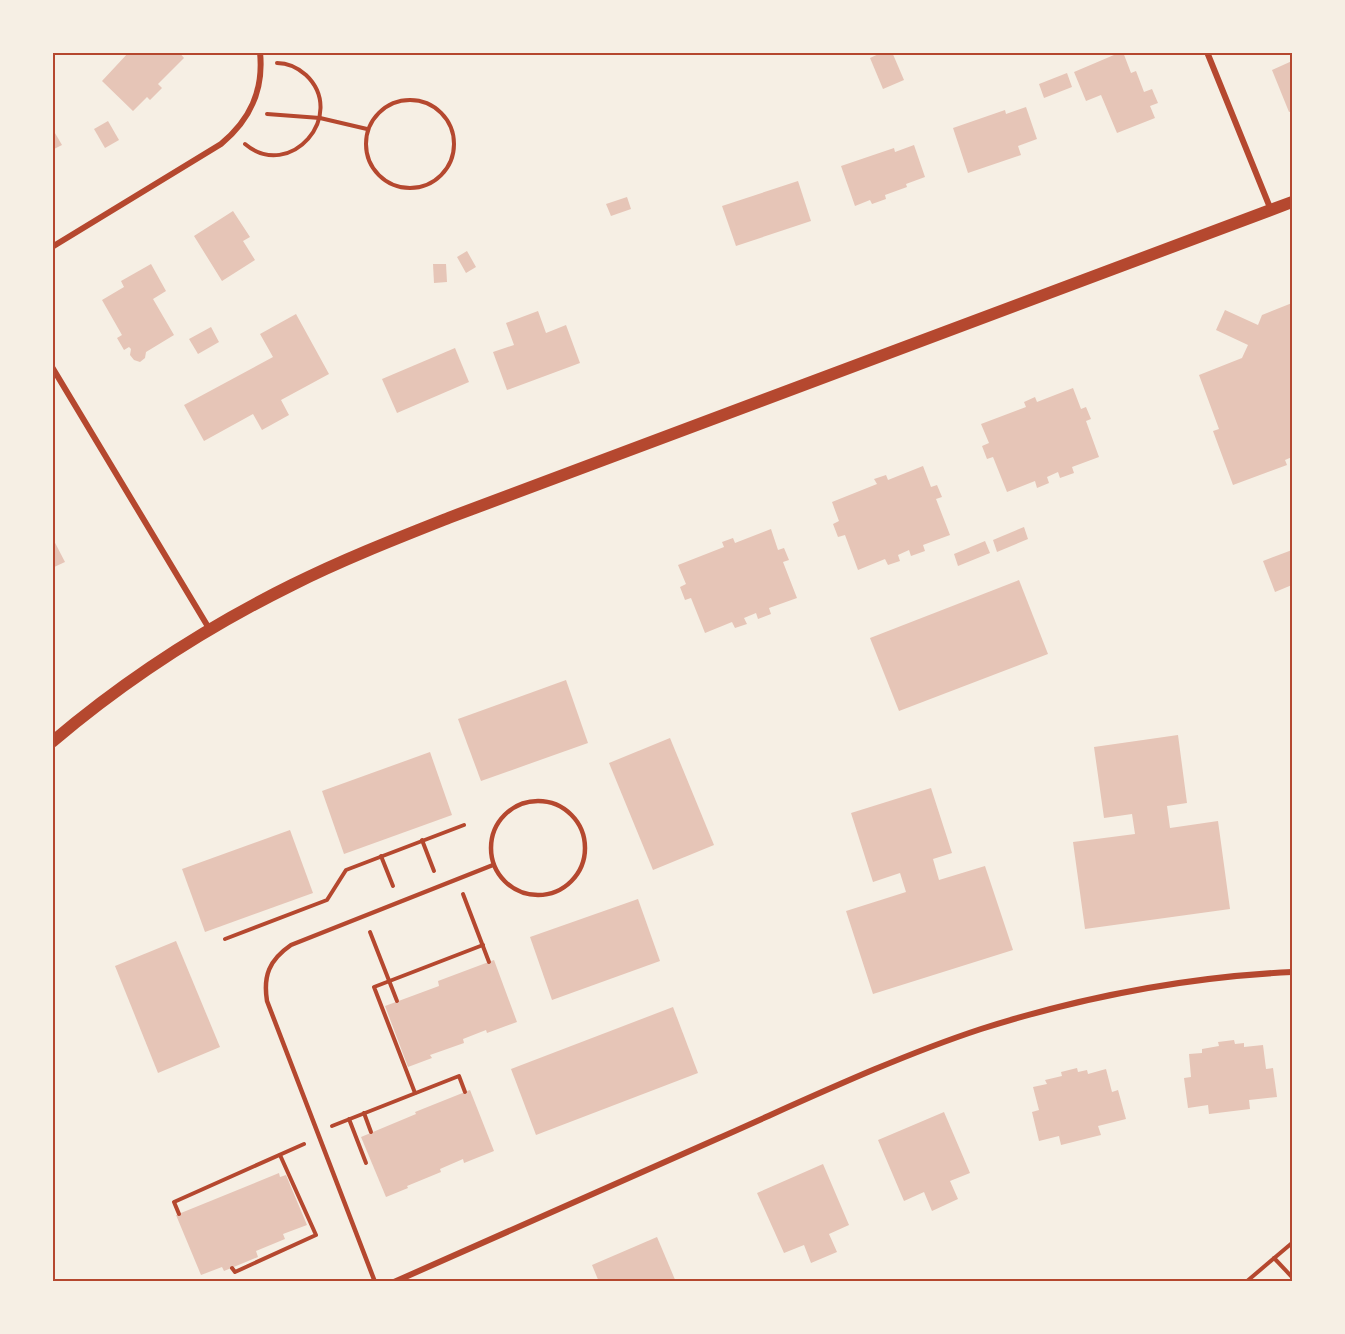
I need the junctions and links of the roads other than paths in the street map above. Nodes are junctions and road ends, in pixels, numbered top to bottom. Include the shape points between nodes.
1 (260, 52) edge
2 (1208, 52) edge
3 (1293, 202) edge
4 (1272, 210) junction
5 (52, 247) edge
6 (52, 367) edge
7 (210, 630) junction
8 (52, 742) edge
9 (493, 865) junction
10 (1293, 972) edge
11 (375, 1281) edge
12 (394, 1281) edge

1 - 5 street via 258,92 249,113 232,134
2 - 4 street
3 - 4 main road
4 - 7 main road via 452,516 324,569
6 - 7 street
7 - 8 main road via 113,694
9 - 9 lane via 512,889 526,895 556,892 579,872 585,843 581,828 573,815 544,801 512,807 492,833
9 - 11 lane via 291,945 280,953 267,975 267,1001
10 - 12 street via 1171,984 1054,1008 980,1030 843,1083

